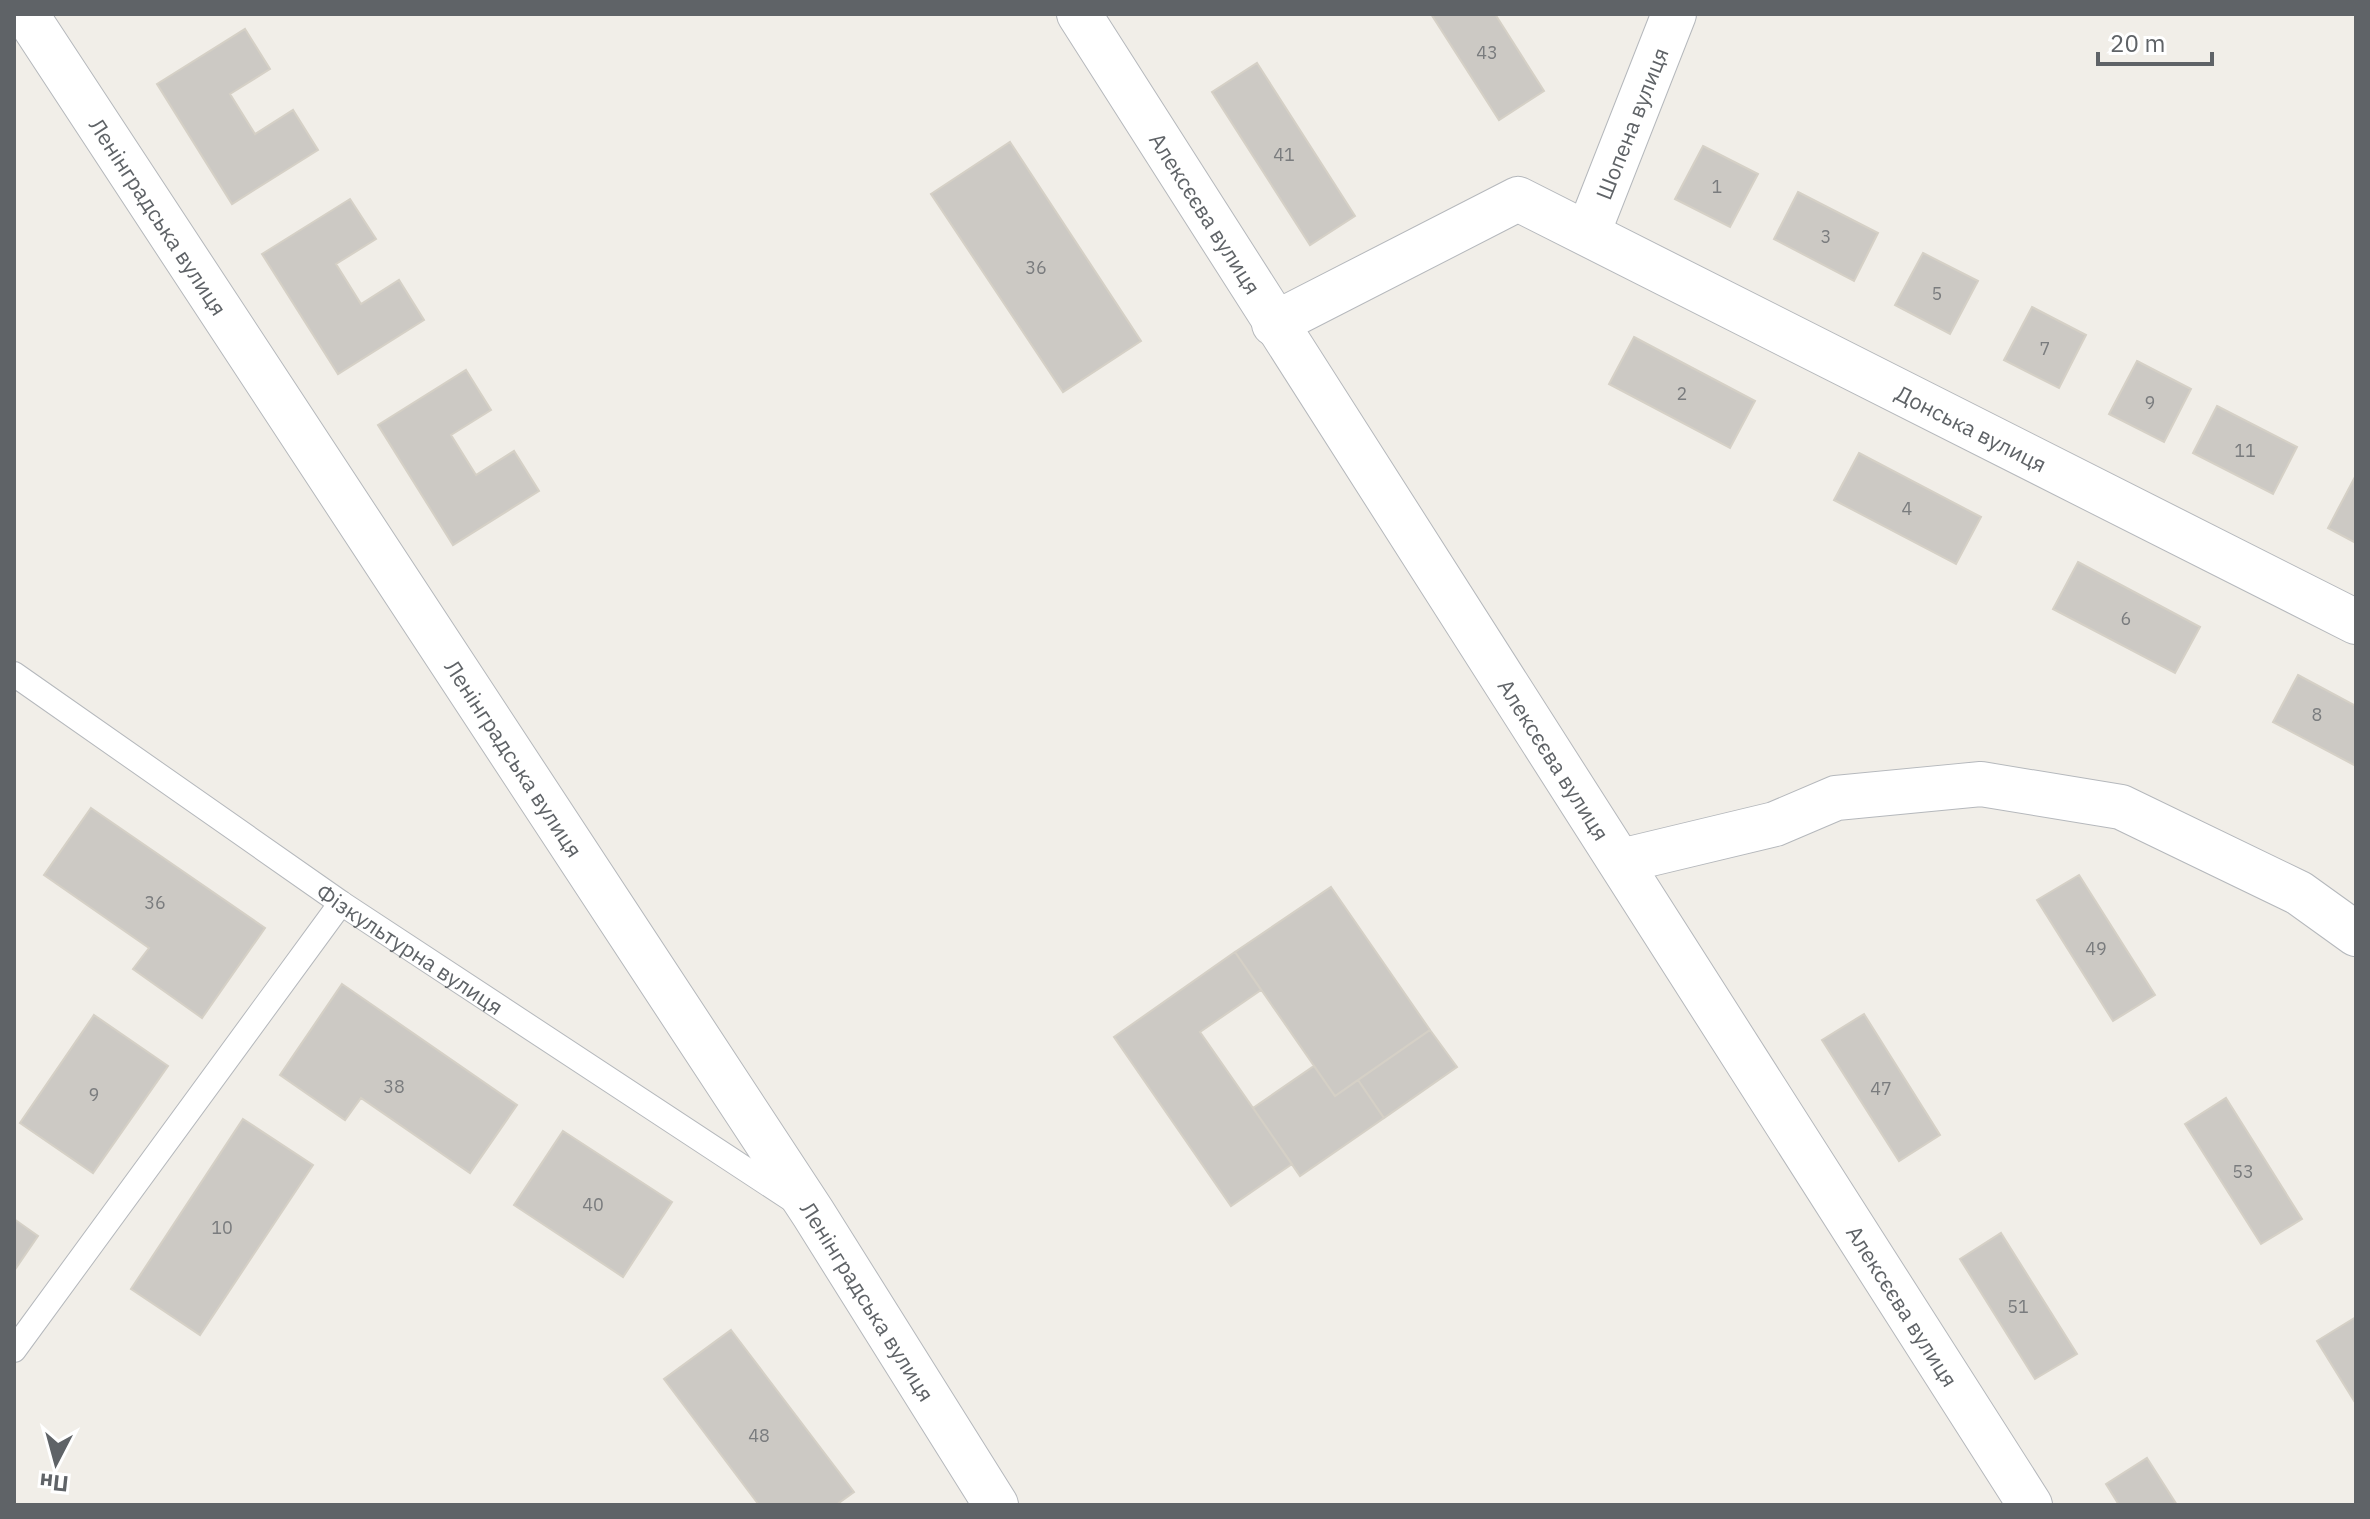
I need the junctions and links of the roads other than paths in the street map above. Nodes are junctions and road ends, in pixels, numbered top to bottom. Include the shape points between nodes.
1 (26, 14) edge
2 (1079, 14) edge
3 (1674, 14) edge
4 (1588, 233) junction
5 (1274, 324) junction
6 (2356, 622) edge
7 (14, 674) edge
8 (1621, 861) junction
9 (341, 903) junction
10 (2356, 934) edge
11 (813, 1213) junction
12 (14, 1350) edge
13 (996, 1505) edge
14 (2030, 1505) edge

1 - 11 street, Ленінградська вулиця
2 - 5 street, Алексєєва вулиця
3 - 4 street, Шопена вулиця
4 - 5 street, Донська вулиця via 1518,199
4 - 6 street, Донська вулиця
5 - 8 street, Алексєєва вулиця
7 - 9 lane, Фiзкультурна вулиця
8 - 10 street via 1775,824 1836,798 1981,784 2121,807 2299,893
8 - 14 street, Алексєєва вулиця
9 - 11 lane, Фiзкультурна вулиця
9 - 12 lane
11 - 13 street, Ленінградська вулиця

